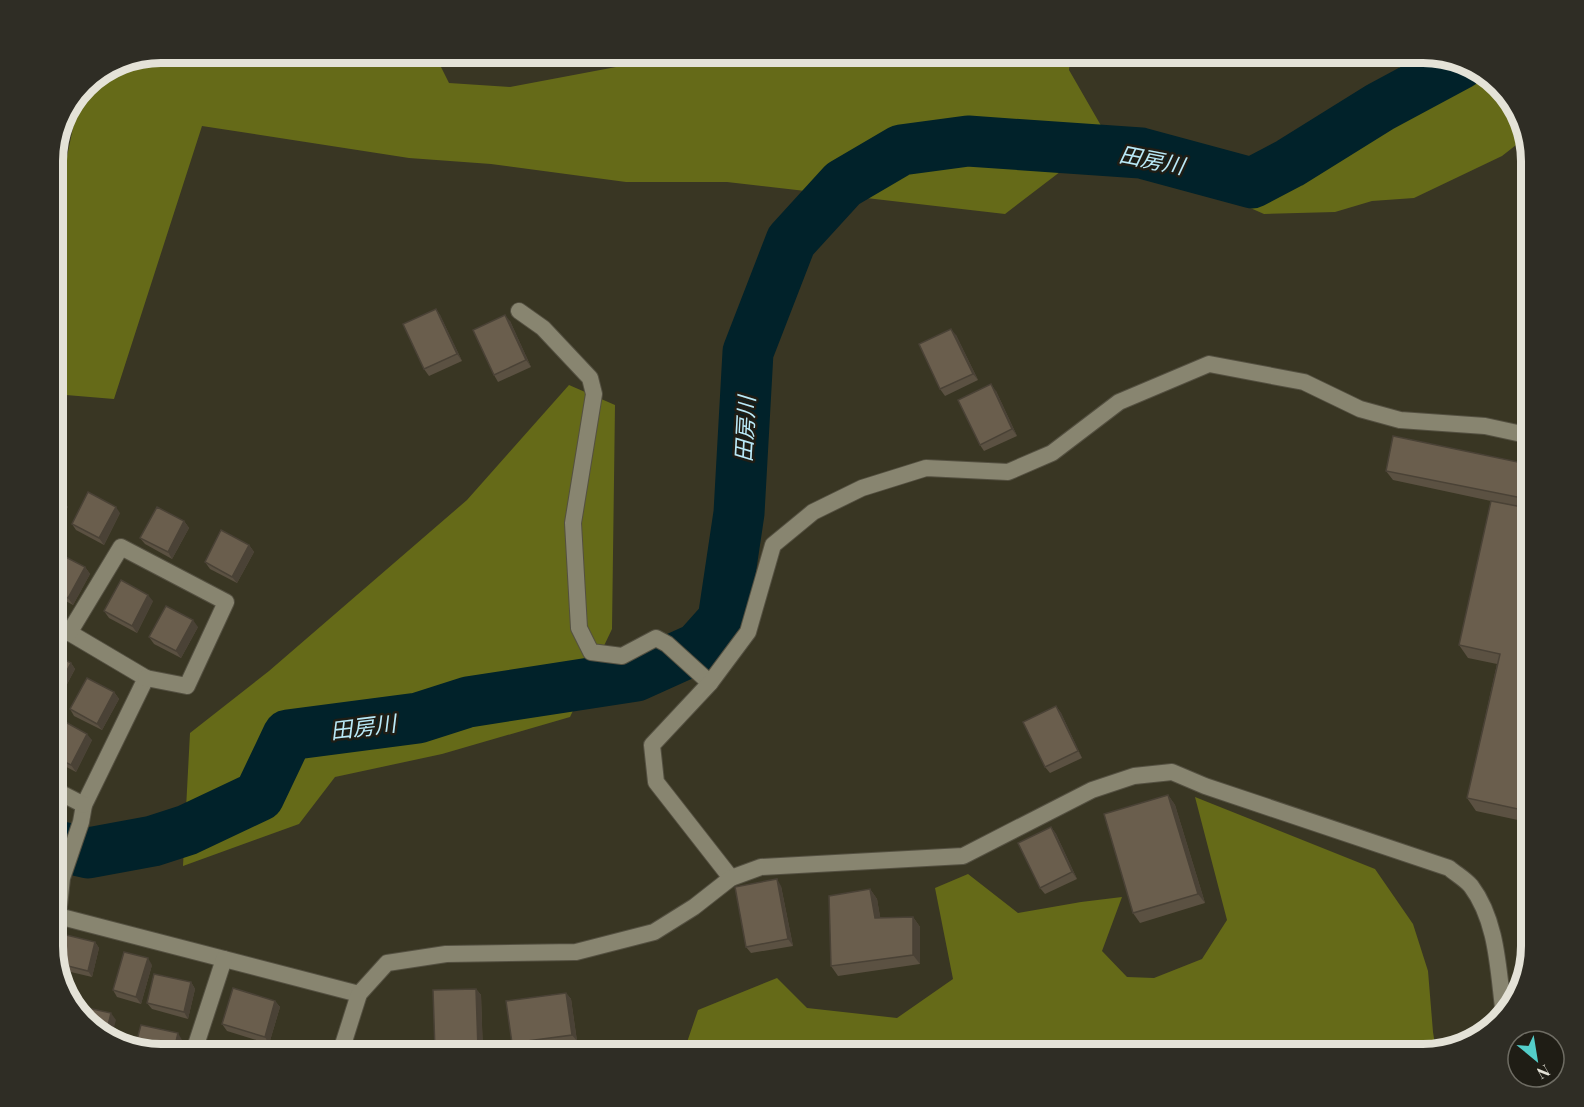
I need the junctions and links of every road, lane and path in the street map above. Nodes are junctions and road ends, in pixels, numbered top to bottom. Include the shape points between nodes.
1 (519, 311) dead end
2 (1521, 434) edge
3 (63, 629) edge
4 (69, 633) junction
5 (146, 678) junction
6 (704, 678) junction
7 (63, 794) edge
8 (84, 805) junction
9 (63, 875) edge
10 (731, 878) junction
11 (63, 920) edge
12 (224, 959) junction
13 (359, 994) junction
14 (1502, 1003) edge
15 (195, 1044) edge
16 (343, 1044) edge

1 - 6 street via 543,328 590,378 594,394 573,523 579,628 591,652 622,656 656,638
2 - 6 street via 1485,426 1400,420 1360,409 1304,382 1209,363 1119,402 1052,453 1008,472 926,468 862,488 813,512 773,545 748,632
3 - 4 street
4 - 5 street
4 - 5 street via 121,547 226,602 187,686
5 - 8 street
6 - 10 street via 652,745 656,782
7 - 8 street
8 - 9 street
10 - 13 street via 654,932 576,952 446,954 387,963
10 - 14 street via 761,867 963,856 1092,790 1134,776 1172,772 1449,868 1470,885 1484,908 1494,939
11 - 12 street
12 - 13 street
12 - 15 street
13 - 16 street

